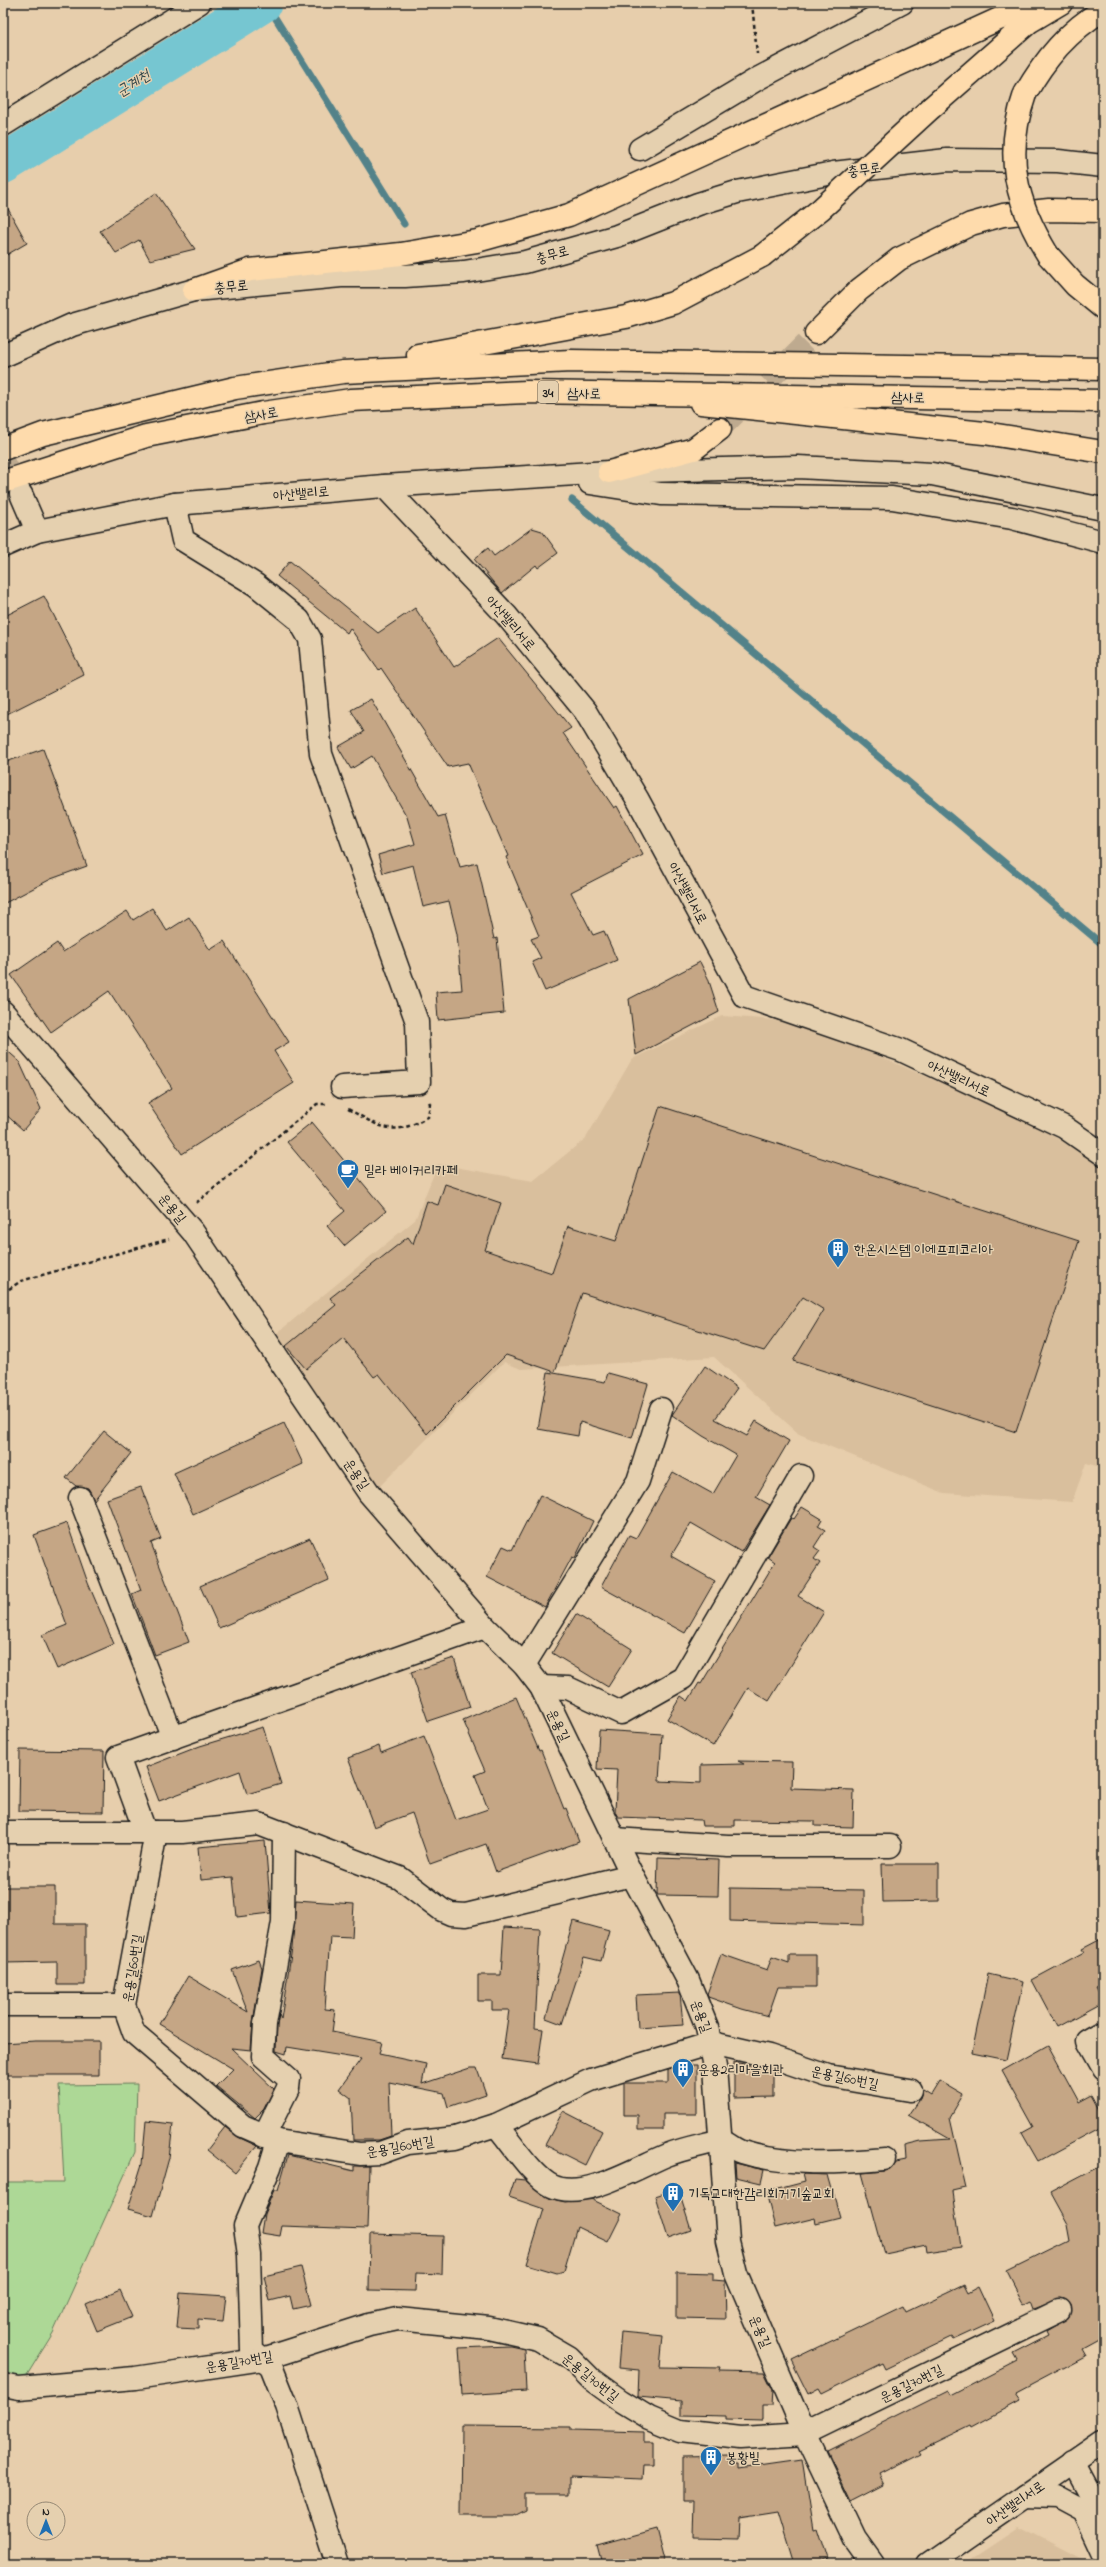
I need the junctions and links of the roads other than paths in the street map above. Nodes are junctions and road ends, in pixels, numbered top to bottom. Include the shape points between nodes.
1 (199, 3) edge
2 (902, 3) edge
3 (1034, 3) edge
4 (1061, 3) edge
5 (1103, 10) edge
6 (3, 125) edge
7 (640, 149) dead end
8 (1103, 166) edge
9 (1103, 211) edge
10 (194, 290) junction
11 (1103, 308) edge
12 (816, 333) tunnel mouth
13 (3, 356) edge
14 (1103, 369) edge
15 (235, 388) junction
16 (608, 394) junction
17 (1103, 401) edge
18 (720, 429) tunnel mouth
19 (3, 449) edge
20 (1103, 452) edge
21 (608, 472) junction
22 (544, 475) junction
23 (384, 486) junction
24 (12, 488) edge
25 (175, 504) junction
26 (1103, 509) edge
27 (37, 531) junction
28 (1103, 542) edge
29 (3, 546) edge
30 (3, 1012) edge
31 (339, 1099) road end
32 (1103, 1154) edge
33 (661, 1409) dead end
34 (801, 1476) dead end
35 (80, 1498) dead end
36 (485, 1627) junction
37 (524, 1665) junction
38 (541, 1687) junction
39 (173, 1738) junction
40 (3, 1832) edge
41 (151, 1832) junction
42 (284, 1833) junction
43 (614, 1839) junction
44 (890, 1846) dead end
45 (632, 1875) junction
46 (124, 2004) junction
47 (3, 2005) edge
48 (1103, 2032) edge
49 (712, 2043) junction
50 (1103, 2069) edge
51 (910, 2090) dead end
52 (496, 2125) junction
53 (271, 2139) junction
54 (721, 2140) junction
55 (884, 2159) dead end
56 (1060, 2310) dead end
57 (263, 2359) junction
58 (3, 2385) edge
59 (805, 2434) junction
60 (1103, 2442) edge
61 (1073, 2462) junction
62 (1025, 2496) junction
63 (1103, 2531) edge
64 (1103, 2554) edge
65 (338, 2564) edge
66 (874, 2564) edge
67 (927, 2564) edge

1 - 6 street
2 - 7 street via 759,78
3 - 10 main road via 569,215 477,241 401,254 250,270
4 - 15 main road, bridge via 1029,22 821,209 762,256 673,303 626,317
5 - 11 main road, bridge via 1072,31 1052,52 1025,94 1014,132 1015,171 1022,205 1048,255 1075,285
8 - 10 street, 충무로 via 1000,159 896,164 737,192 698,204 617,236 525,262 464,272 404,276 341,276
9 - 12 main road via 1049,210 1003,215 971,224 899,259 859,290
10 - 13 street, 충무로 via 72,325
14 - 15 main road, 삼사로 / 34 via 571,361 343,372
15 - 19 main road, 삼사로 / 34 via 43,434
16 - 17 main road, 삼사로 / 34 via 860,395
16 - 20 main road via 984,433
16 - 24 main road, 삼사로 / 34 via 527,392 351,400 263,413 146,436
18 - 21 main road via 694,449
21 - 22 street, 아산밸리로
21 - 26 street, 아산밸리로 via 798,467 932,474
22 - 23 street, 아산밸리로
22 - 28 street via 661,494 892,498 1012,518
23 - 25 street, 아산밸리로
23 - 32 street, 아산밸리서로 via 506,615 585,712 638,800 744,996 901,1050 1064,1127
24 - 27 street
25 - 27 street, 아산밸리로
25 - 31 street via 183,540 256,585 299,620 310,639 321,754 417,1022 419,1082
27 - 29 street
30 - 36 street, 운용길 via 187,1224 369,1493
33 - 37 street via 638,1481
34 - 38 street via 683,1678 621,1713 568,1688
35 - 39 street
36 - 37 street, 운용길
36 - 39 street
37 - 38 street, 운용길
38 - 43 street, 운용길
39 - 41 street via 118,1757
40 - 41 street
41 - 42 street via 259,1824
41 - 46 street, 운용길60번길
42 - 45 street via 400,1878 451,1914 466,1915
42 - 53 street via 283,1922 265,2024 263,2056 289,2079
43 - 44 street via 728,1846
43 - 45 street, 운용길
45 - 49 street, 운용길 via 688,1980
46 - 47 street
46 - 53 street, 운용길60번길 via 134,2033 243,2126
48 - 50 street via 1087,2041
49 - 51 street, 운용길60번길 via 769,2056 828,2076
49 - 52 street, 운용길60번길 via 591,2080
49 - 54 street, 운용길
52 - 53 street, 운용길60번길 via 455,2138 408,2143 380,2153 360,2154
52 - 54 street via 539,2176 552,2186 574,2191 594,2186 669,2154
53 - 57 street via 270,2167 245,2226 249,2255 252,2350
54 - 55 street via 742,2152 785,2159 840,2163
54 - 59 street, 운용길 via 728,2241 736,2274
56 - 59 street, 운용길70번길
57 - 58 street, 운용길70번길 via 136,2378 19,2388
57 - 59 street, 운용길70번길 via 370,2325 398,2319 489,2328 538,2339 569,2357 592,2380 621,2401 649,2418 680,2431 741,2438
57 - 65 street via 271,2366 287,2406
59 - 66 street, 운용길 via 855,2539
60 - 61 street, 아산밸리서로
61 - 62 street, 아산밸리서로
61 - 63 street via 1100,2512
62 - 64 street via 1057,2497 1082,2511
62 - 67 street, 아산밸리서로

